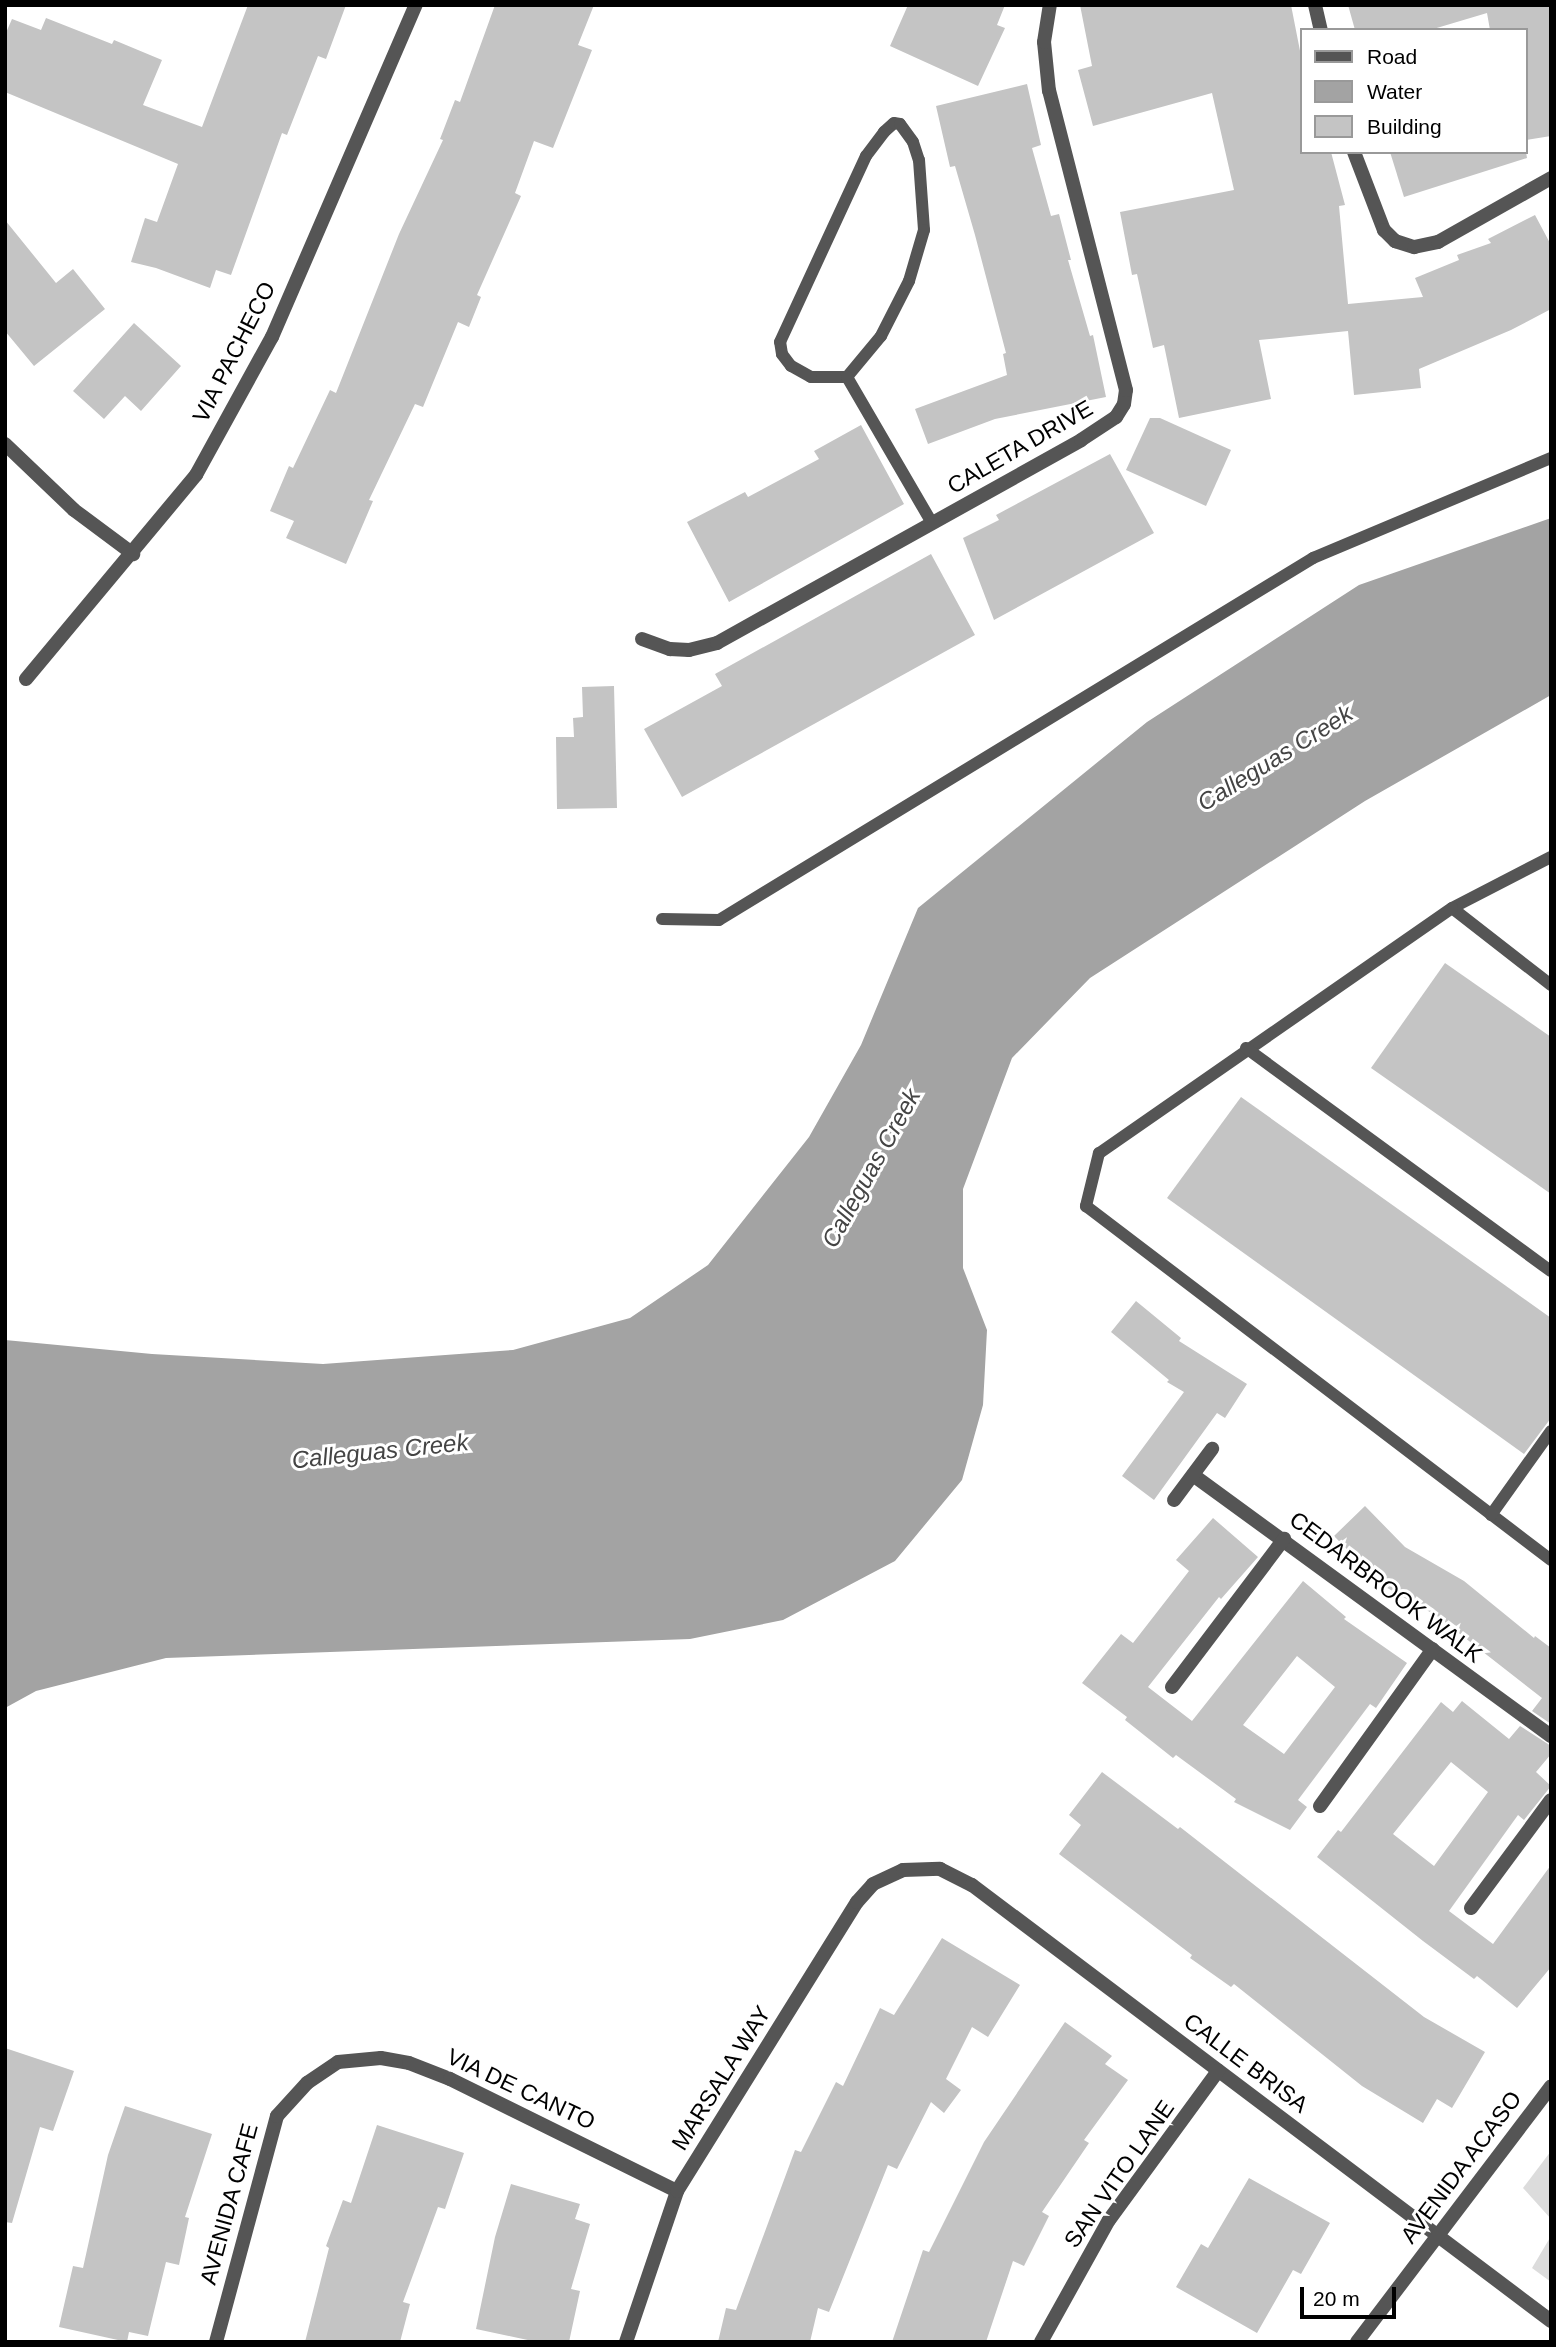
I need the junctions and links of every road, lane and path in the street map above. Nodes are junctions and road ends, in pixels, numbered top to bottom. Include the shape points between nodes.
1 (416, 5) edge
2 (1050, 5) edge
3 (1315, 5) edge
4 (1321, 28) edge
5 (1355, 154) edge
6 (1551, 178) edge
7 (848, 377) junction
8 (5, 444) edge
9 (1551, 458) edge
10 (932, 523) junction
11 (133, 554) junction
12 (642, 639) dead end
13 (26, 679) dead end
14 (1551, 856) edge
15 (1452, 908) junction
16 (662, 919) dead end
17 (1551, 985) edge
18 (1246, 1048) junction
19 (1551, 1272) edge
20 (1551, 1431) edge
21 (1212, 1449) dead end
22 (1194, 1475) junction
23 (1174, 1500) dead end
24 (1491, 1515) junction
25 (1284, 1539) junction
26 (1551, 1560) edge
27 (1433, 1649) junction
28 (1172, 1687) dead end
29 (1551, 1737) edge
30 (1551, 1800) edge
31 (1320, 1806) dead end
32 (903, 1870) joint
33 (1471, 1908) dead end
34 (338, 2062) joint
35 (1218, 2071) junction
36 (1551, 2085) edge
37 (677, 2191) junction
38 (1439, 2236) junction
39 (1551, 2321) edge
40 (216, 2342) edge
41 (626, 2342) edge
42 (1041, 2342) edge
43 (1357, 2342) edge

1 - 11 street, VIA PACHECO via 272,337 196,475
2 - 10 street, CALETA DRIVE via 1044,42 1049,91 1126,390 1124,404 1116,417 1080,440
3 - 4 street
5 - 6 street via 1384,230 1395,241 1414,247 1438,242
7 - 7 lane via 881,336 909,282 924,230 919,160 900,124 894,123 866,156 780,342 791,366 811,377
7 - 10 lane
8 - 11 street via 74,510
9 - 16 lane via 1313,558 719,920
10 - 12 street, CALETA DRIVE via 717,643 670,649
11 - 13 street, VIA PACHECO
14 - 15 lane
15 - 17 lane
15 - 18 lane
18 - 19 lane
18 - 24 lane via 1099,1153 1086,1206
20 - 24 lane
21 - 22 street
22 - 23 street
22 - 25 street, CEDARBROOK WALK
24 - 26 lane
25 - 27 street, CEDARBROOK WALK
25 - 28 street
27 - 29 street, CEDARBROOK WALK
27 - 31 street
30 - 33 street
32 - 35 street, CALLE BRISA via 940,1869 972,1885
32 - 37 street, MARSALA WAY via 873,1884 857,1902
34 - 37 street, VIA DE CANTO via 381,2058 409,2063
34 - 40 street, AVENIDA CAFE via 307,2083 276,2116
35 - 38 street, CALLE BRISA
35 - 42 street, SAN VITO LANE via 1108,2220
36 - 38 street, AVENIDA ACASO
37 - 41 street, MARSALA WAY
38 - 39 street, CALLE BRISA
38 - 43 street, AVENIDA ACASO

